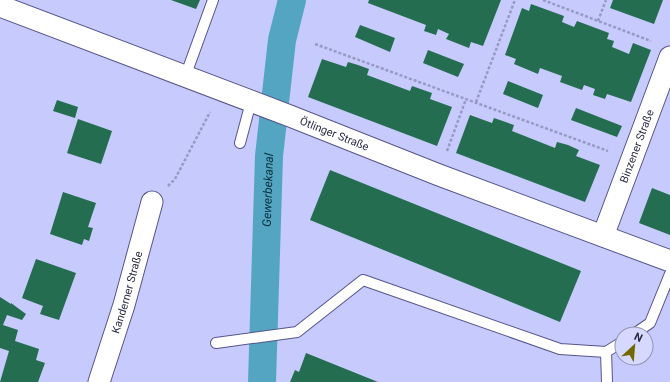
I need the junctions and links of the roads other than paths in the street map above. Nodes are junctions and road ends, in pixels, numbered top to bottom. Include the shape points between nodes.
1 (213, 0) edge
2 (0, 6) edge
3 (663, 50) edge
4 (185, 77) junction
5 (255, 104) junction
6 (240, 144) dead end
7 (152, 202) road end
8 (603, 236) junction
9 (670, 261) edge
10 (670, 274) edge
11 (646, 326) edge
12 (216, 343) dead end
13 (614, 347) edge
14 (606, 352) junction
15 (99, 382) edge
16 (607, 382) edge

1 - 4 lane
2 - 4 street, Ötlinger Straße
3 - 8 street, Binzener Straße via 632,160
4 - 5 street, Ötlinger Straße
5 - 6 lane
5 - 8 street, Ötlinger Straße
7 - 15 street, Kanderner Straße via 124,305
8 - 9 street, Ötlinger Straße
10 - 11 lane via 650,323
12 - 14 lane via 298,332 363,280 560,349
13 - 14 lane
14 - 16 lane

